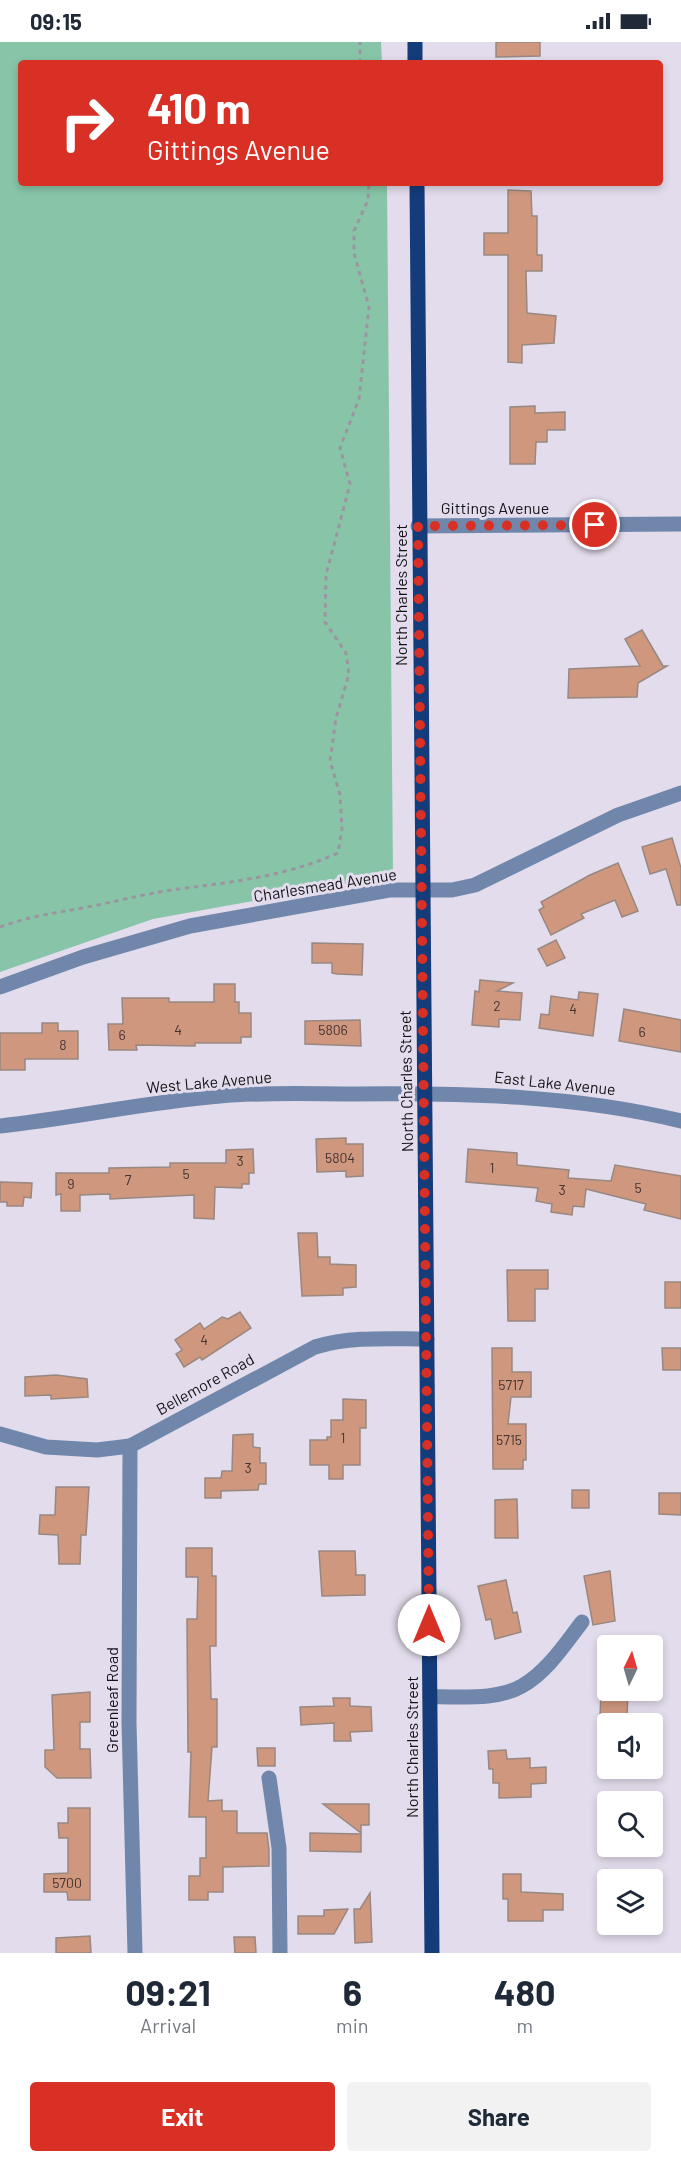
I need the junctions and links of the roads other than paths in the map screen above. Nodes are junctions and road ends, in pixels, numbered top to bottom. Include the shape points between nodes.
1 (415, 42) edge
2 (415, 60) edge
3 (417, 186) edge
4 (681, 524) edge
5 (418, 526) junction
6 (681, 793) edge
7 (421, 890) junction
8 (0, 987) edge
9 (424, 1093) junction
10 (681, 1121) edge
11 (0, 1126) edge
12 (427, 1339) junction
13 (0, 1434) edge
14 (130, 1446) junction
15 (582, 1622) dead end
16 (430, 1697) junction
17 (269, 1778) dead end
18 (135, 1953) edge
19 (280, 1953) edge
20 (432, 1953) edge

1 - 2 main road
3 - 5 main road, North Charles Street
4 - 5 street, Gittings Avenue
5 - 7 main road, North Charles Street
6 - 7 street, Charlesmead Avenue via 618,815 475,885
7 - 8 street, Charlesmead Avenue via 389,890 190,926 83,957
7 - 9 main road, North Charles Street
9 - 10 street, East Lake Avenue via 572,1100
9 - 11 street, West Lake Avenue via 221,1096
9 - 12 main road, North Charles Street
12 - 14 street, Bellemore Road via 359,1339 315,1347
12 - 16 main road, North Charles Street
13 - 14 street, Bellemore Road via 46,1447 97,1450
14 - 18 street, Greenleaf Road via 129,1723
15 - 16 street via 556,1656 522,1686 494,1695
16 - 20 main road, North Charles Street
17 - 19 street via 279,1848

